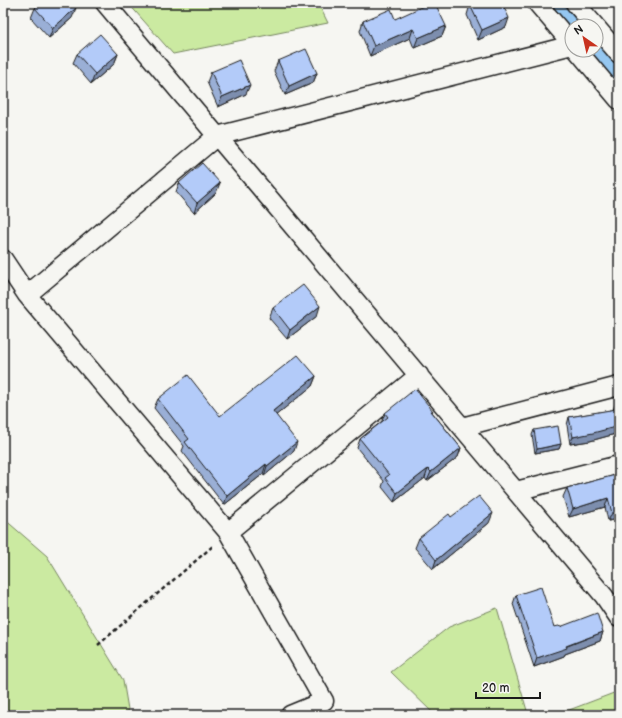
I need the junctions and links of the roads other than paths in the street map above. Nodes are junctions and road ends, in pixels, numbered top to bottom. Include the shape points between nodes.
1 (105, 3) edge
2 (537, 3) edge
3 (575, 3) edge
4 (587, 18) edge
5 (619, 30) edge
6 (604, 31) edge
7 (564, 35) edge
8 (604, 38) edge
9 (564, 46) edge
10 (619, 54) edge
11 (584, 58) edge
12 (619, 100) edge
13 (217, 136) junction
14 (3, 259) edge
15 (27, 295) junction
16 (419, 375) junction
17 (619, 386) edge
18 (462, 426) junction
19 (619, 465) edge
20 (516, 491) junction
21 (228, 532) junction
22 (619, 618) edge
23 (290, 715) edge

1 - 13 street
2 - 7 street
3 - 4 street
5 - 6 street
8 - 10 street
9 - 13 street
11 - 12 street
13 - 15 street
13 - 16 street
14 - 15 street
15 - 21 street
16 - 18 street
16 - 21 street
17 - 18 street
18 - 20 street
19 - 20 street
20 - 22 street via 604,596
21 - 23 street via 324,701

